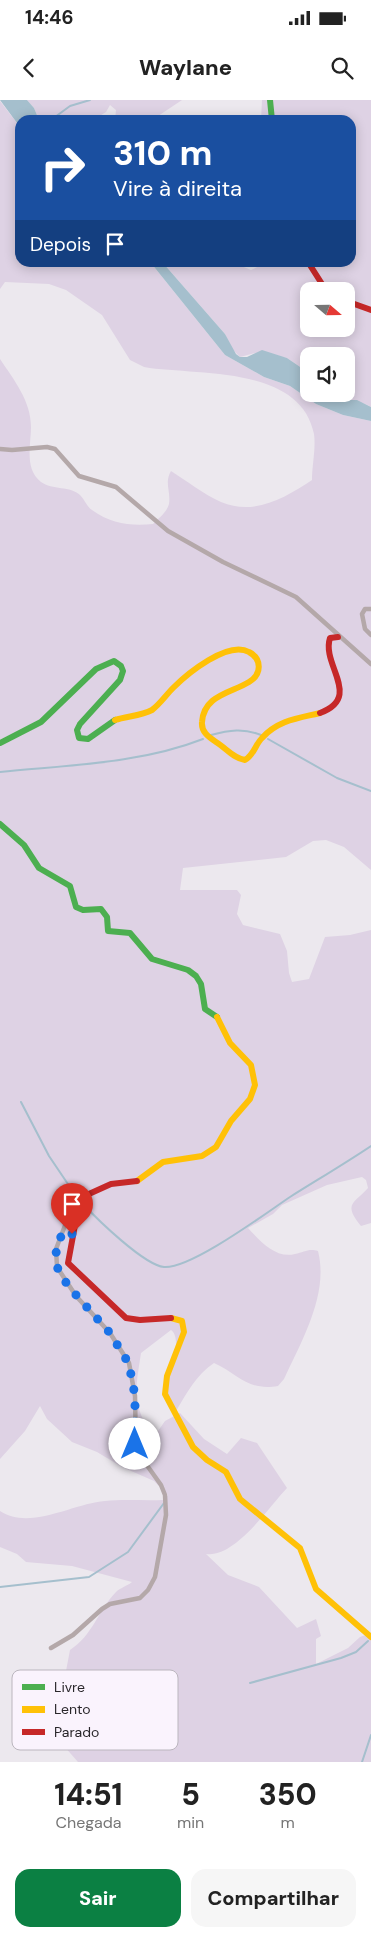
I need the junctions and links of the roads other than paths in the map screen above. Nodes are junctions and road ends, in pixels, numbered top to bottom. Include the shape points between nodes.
1 (270, 100) edge
2 (272, 115) edge
3 (311, 267) edge
4 (321, 282) edge
5 (355, 305) edge
6 (371, 310) edge
7 (0, 449) edge
8 (371, 609) edge
9 (371, 635) edge
10 (338, 637) junction
11 (371, 664) edge
12 (0, 744) edge
13 (0, 824) edge
14 (80, 1198) junction
15 (371, 1637) edge
16 (51, 1648) dead end

1 - 2 street
3 - 4 street
5 - 6 street
7 - 10 street via 55,449 79,476 116,487 168,531 296,598
8 - 9 street via 365,609 362,614 365,629
10 - 11 street
10 - 12 street via 330,638 327,644 340,688 333,706 316,715 297,717 278,726 261,738 253,754 245,760 240,760 203,734 201,722 217,696 244,685 256,676 258,659 240,649 226,652 200,666 150,710 107,724 88,739 79,738 77,730 80,724 120,680 121,666 109,661 91,674 42,722
13 - 14 street via 19,840 39,868 70,886 74,904 79,909 101,909 107,917 108,931 130,933 149,958 196,976 204,991 205,1009 219,1018 230,1043 251,1065 255,1078 250,1099 231,1121 216,1147 208,1153 197,1158 163,1162 135,1183 111,1184
14 - 15 street via 68,1264 126,1318 177,1318 182,1321 184,1332 167,1376 165,1394 193,1447 226,1472 240,1499 300,1548 316,1589
14 - 16 street via 56,1249 57,1267 68,1286 110,1333 129,1364 135,1396 136,1450 161,1485 166,1515 155,1576 148,1590 140,1598 110,1604 73,1635

